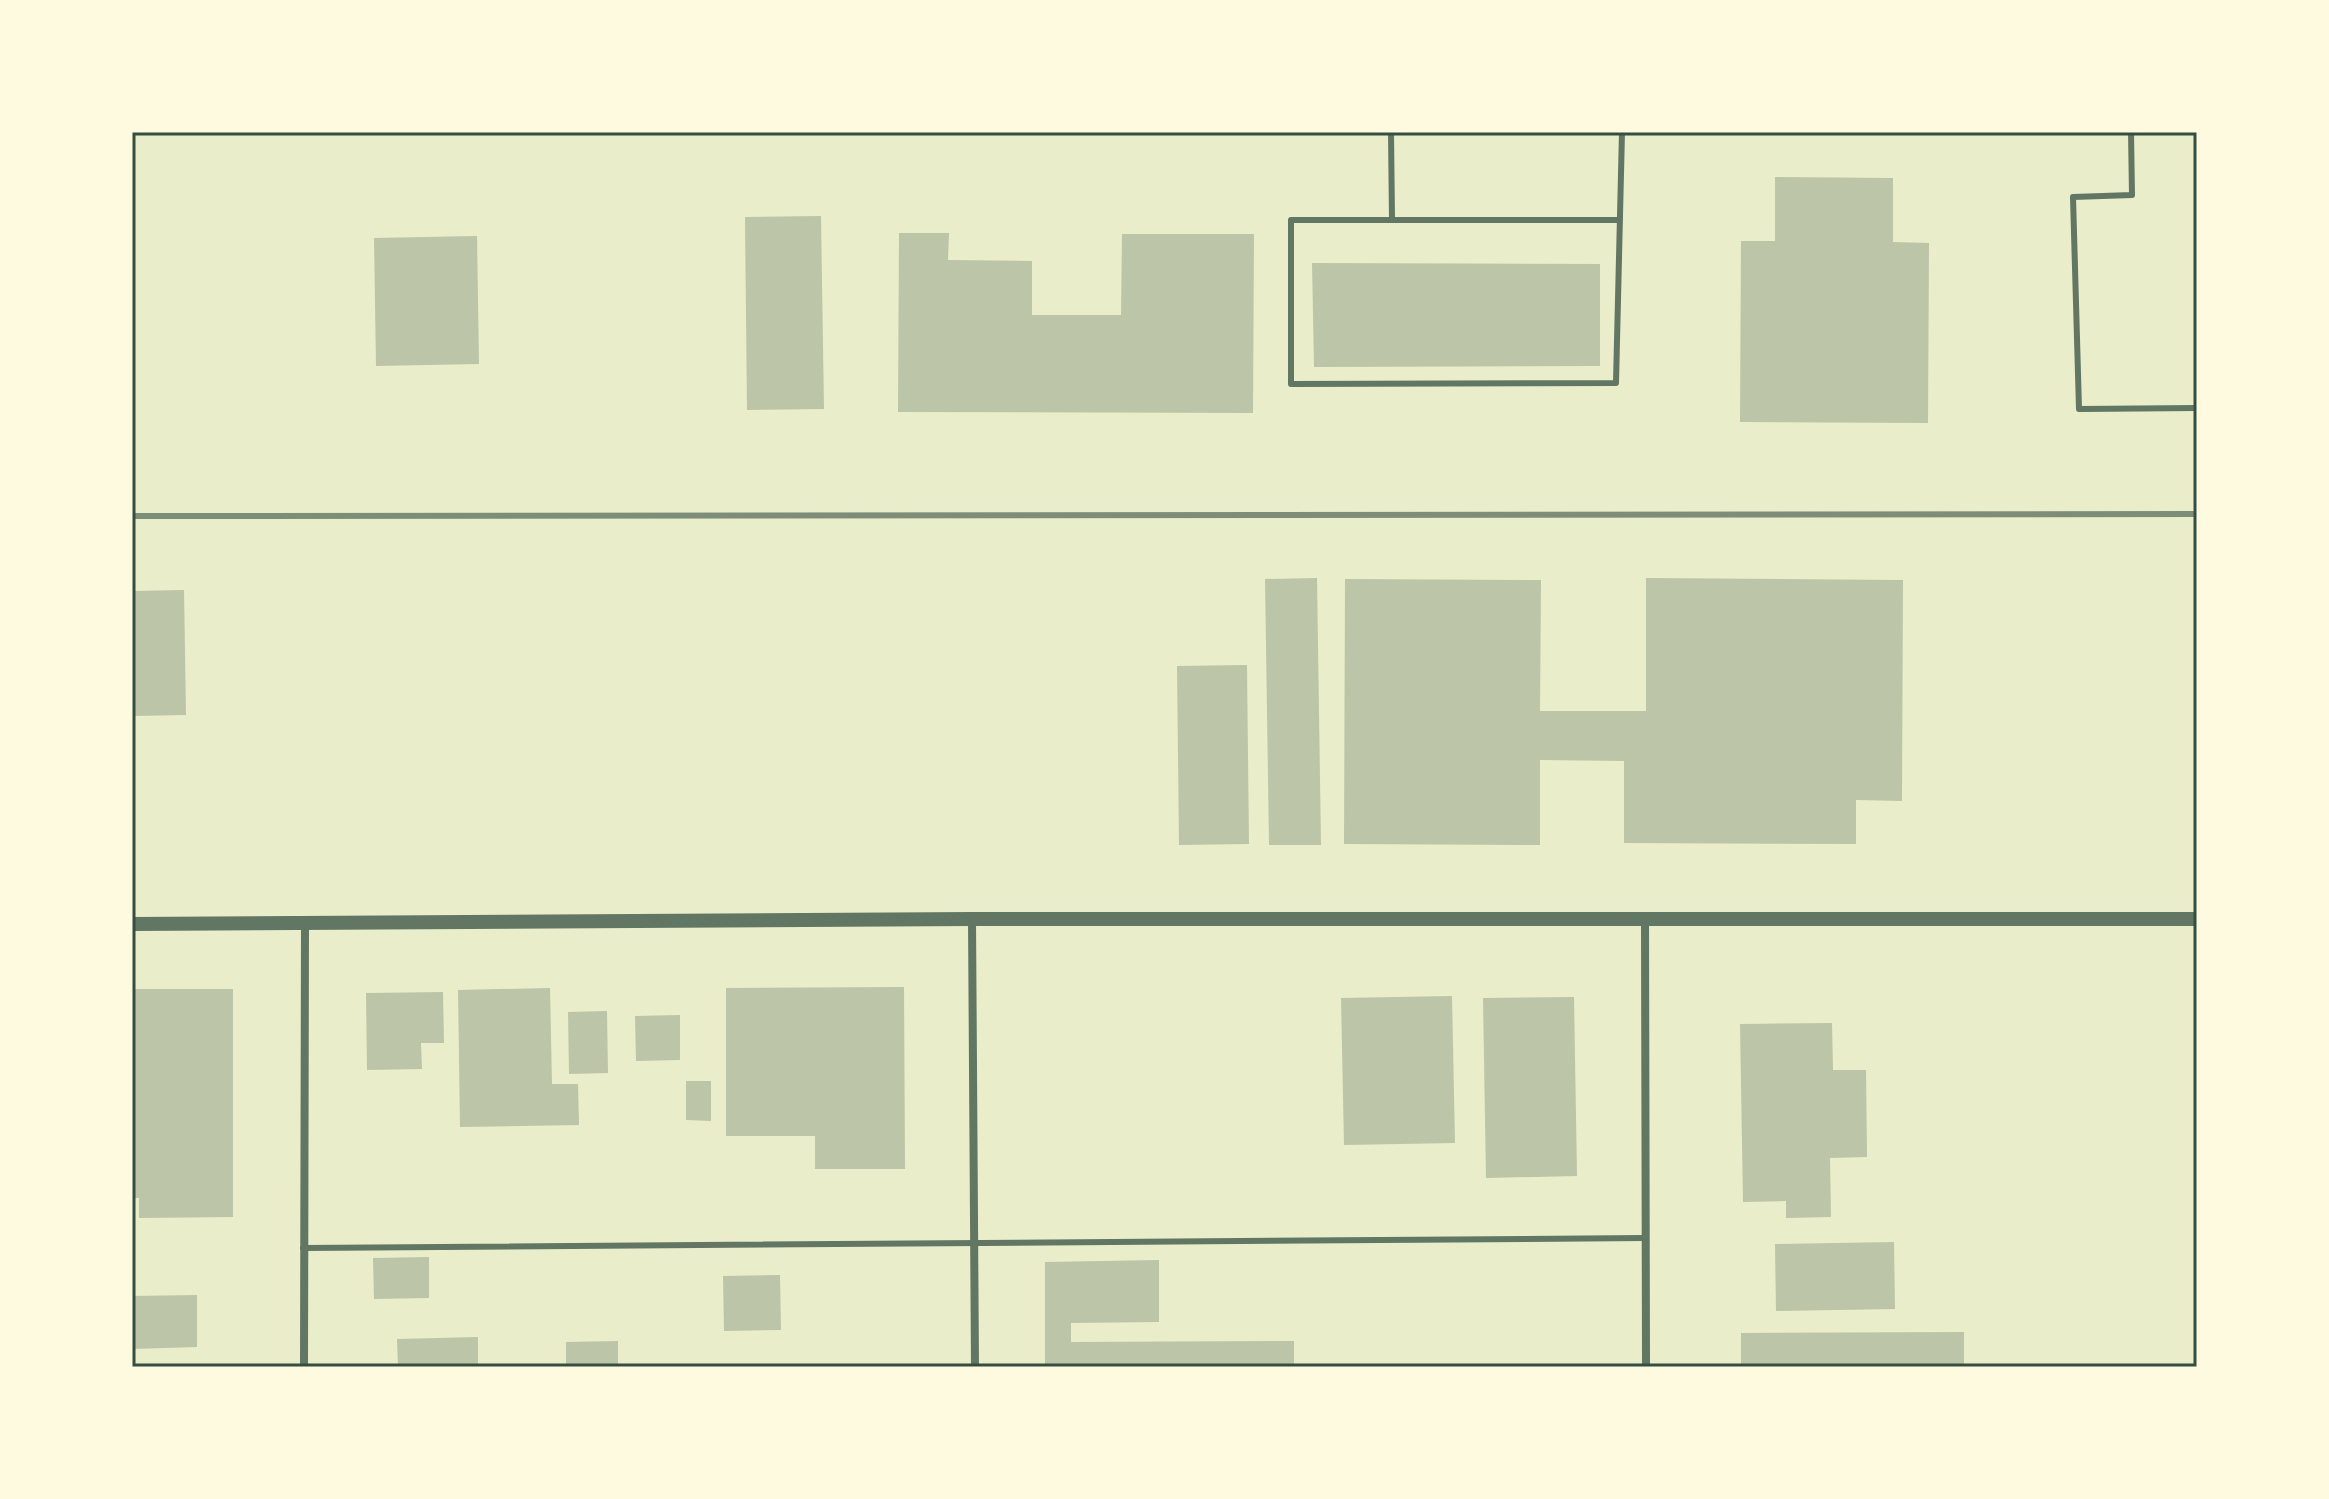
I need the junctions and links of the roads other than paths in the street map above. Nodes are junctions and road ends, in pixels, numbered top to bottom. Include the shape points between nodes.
1 (1391, 132) edge
2 (1622, 132) edge
3 (2131, 132) edge
4 (1392, 220) junction
5 (1620, 220) junction
6 (2197, 408) edge
7 (972, 919) junction
8 (1645, 919) junction
9 (2197, 919) edge
10 (305, 923) junction
11 (132, 924) edge
12 (1645, 1238) junction
13 (975, 1242) junction
14 (303, 1248) junction
15 (304, 1367) edge
16 (975, 1367) edge
17 (1646, 1367) edge

1 - 4 lane
2 - 5 lane
3 - 6 lane via 2132,195 2073,197 2079,409
4 - 5 lane
4 - 5 lane via 1291,220 1291,384 1616,383
7 - 8 street
7 - 10 street
7 - 13 street
8 - 9 street
8 - 12 street
10 - 11 street
10 - 14 street
12 - 13 lane
12 - 17 street
13 - 14 lane
13 - 16 street
14 - 15 street

